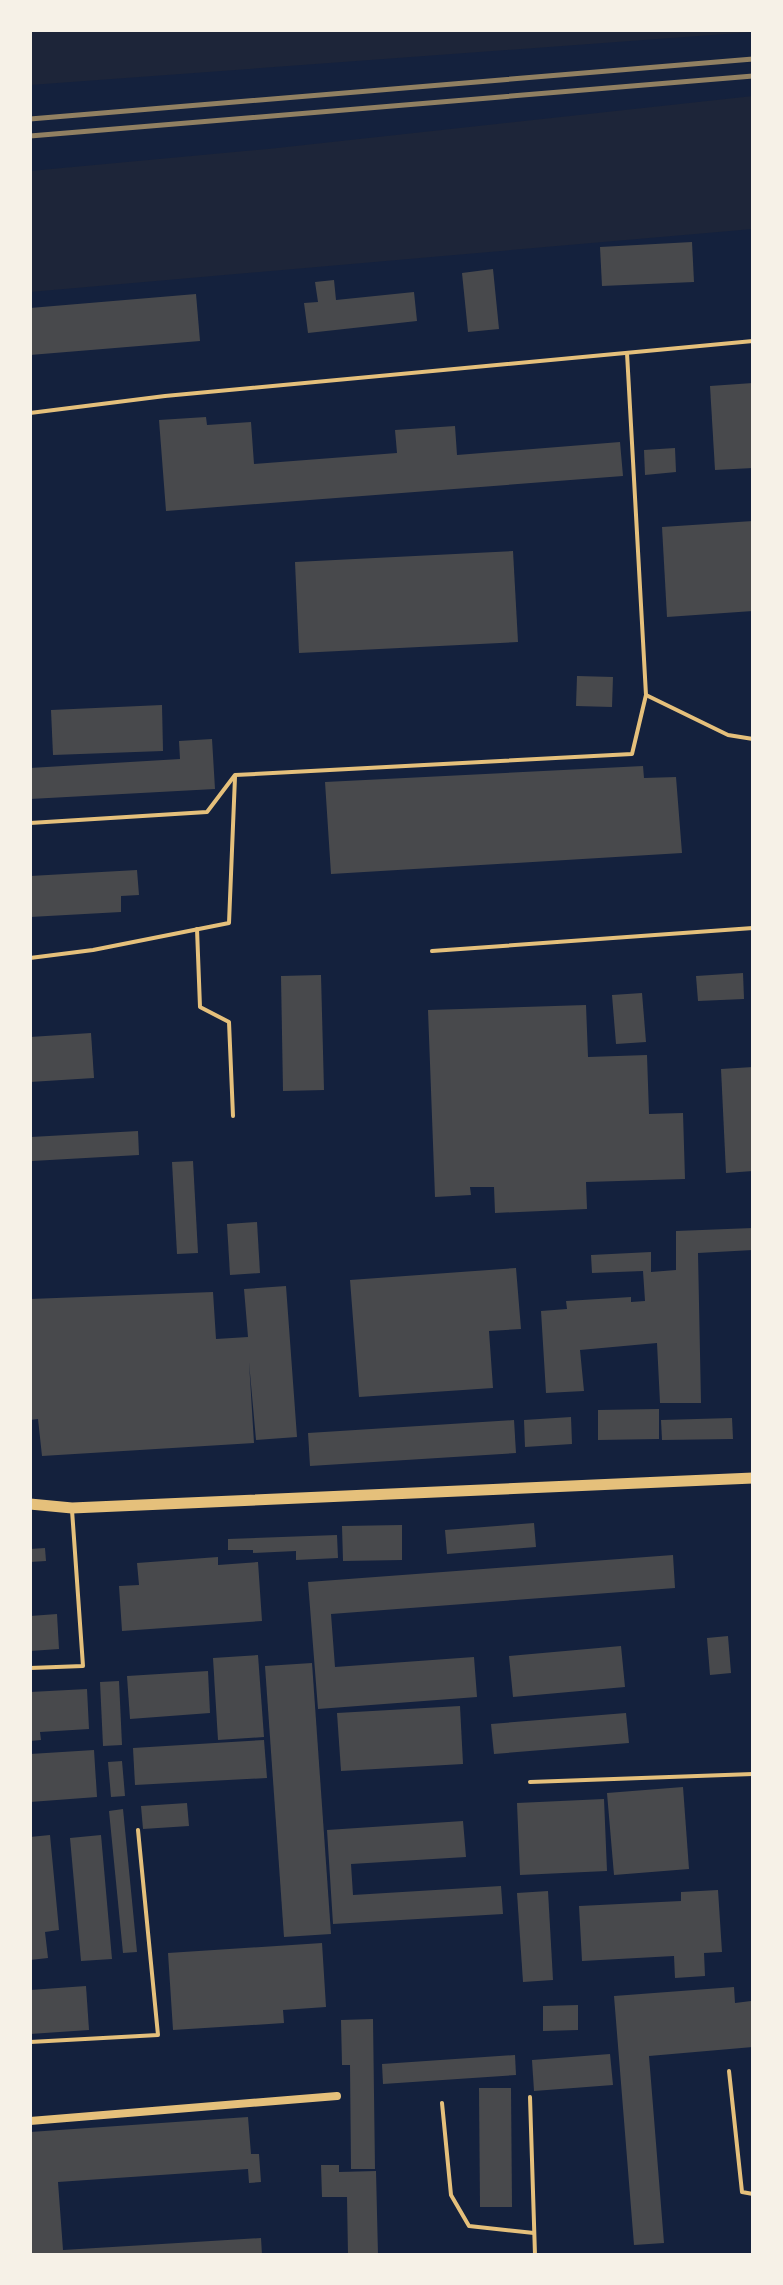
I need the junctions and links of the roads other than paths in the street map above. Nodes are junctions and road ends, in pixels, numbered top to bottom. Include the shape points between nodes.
1 (753, 341) edge
2 (627, 353) junction
3 (30, 413) edge
4 (646, 695) junction
5 (753, 739) edge
6 (235, 775) junction
7 (30, 823) edge
8 (753, 928) edge
9 (197, 929) junction
10 (432, 951) dead end
11 (30, 958) edge
12 (233, 1116) dead end
13 (753, 1478) edge
14 (30, 1504) edge
15 (72, 1508) junction
16 (30, 1668) edge
17 (753, 1774) edge
18 (530, 1782) dead end
19 (138, 1830) dead end
20 (30, 2042) edge
21 (729, 2071) dead end
22 (337, 2096) dead end
23 (530, 2097) dead end
24 (442, 2103) dead end
25 (30, 2121) edge
26 (753, 2194) edge
27 (534, 2233) junction
28 (535, 2255) edge

1 - 2 lane
2 - 3 lane
2 - 4 lane
4 - 5 lane via 728,735
4 - 6 lane via 632,754
6 - 7 lane via 207,812
6 - 9 lane via 229,923
8 - 10 lane
9 - 11 lane
9 - 12 lane via 200,1007 229,1022
13 - 15 street
14 - 15 street
15 - 16 lane via 83,1666
17 - 18 lane
19 - 20 lane via 158,2035
21 - 26 lane via 742,2192
22 - 25 street
23 - 27 lane
24 - 27 lane via 451,2195 469,2226
27 - 28 lane

